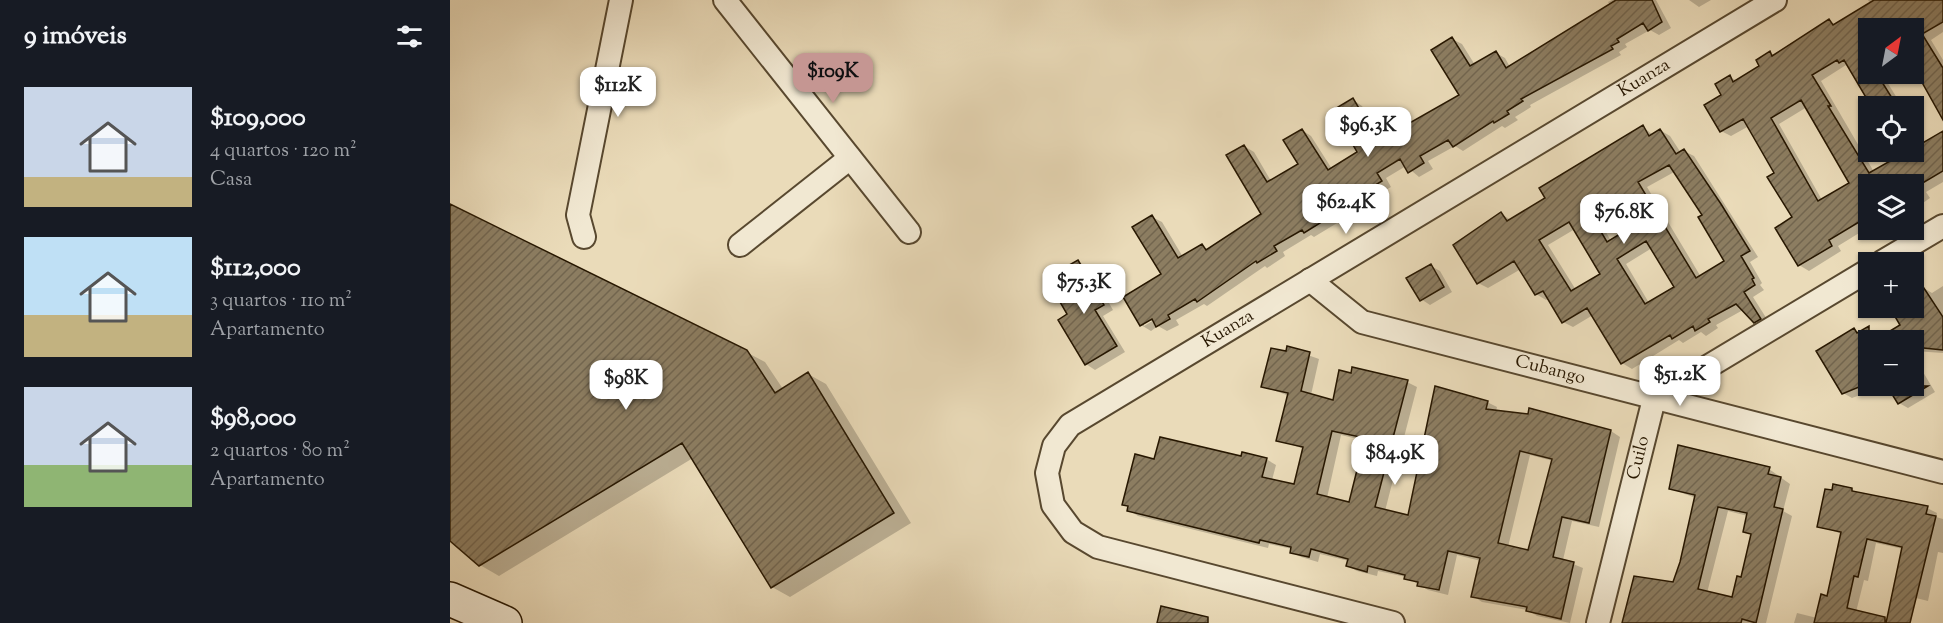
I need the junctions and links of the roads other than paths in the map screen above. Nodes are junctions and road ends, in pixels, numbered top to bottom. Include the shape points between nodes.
1 (621, 0) edge
2 (725, 0) edge
3 (1775, 0) edge
4 (850, 158) junction
5 (1943, 226) edge
6 (909, 232) dead end
7 (584, 237) dead end
8 (740, 245) dead end
9 (1899, 252) edge
10 (1858, 277) edge
11 (1310, 280) junction
12 (1654, 399) junction
13 (1943, 472) edge
14 (450, 599) edge
15 (505, 623) edge
16 (1393, 623) edge
17 (1598, 623) edge

1 - 7 street via 578,215
2 - 4 street
3 - 11 street, Kuanza
4 - 6 street
4 - 8 street
5 - 9 street
10 - 12 street
11 - 12 street, Cubango via 1362,322
11 - 16 street, Kuanza via 1070,424 1054,446 1047,473 1053,505 1073,532 1098,547
12 - 13 street, Cubango
12 - 17 street, Cuilo
14 - 15 street

